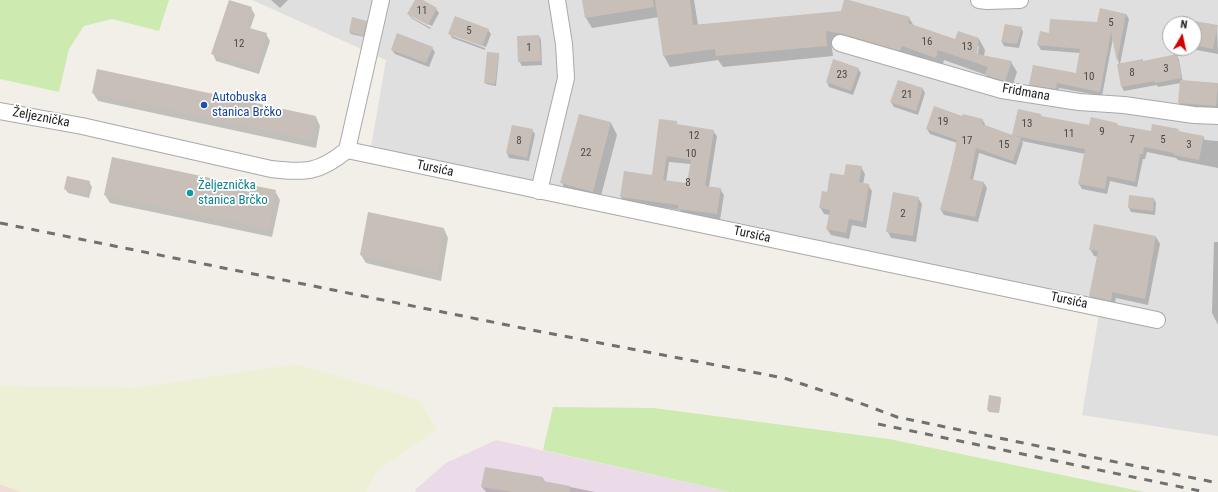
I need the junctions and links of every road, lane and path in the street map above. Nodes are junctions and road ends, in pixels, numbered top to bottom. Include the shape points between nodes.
1 (381, 0) edge
2 (557, 0) edge
3 (980, 0) edge
4 (1019, 0) edge
5 (840, 43) dead end
6 (0, 111) edge
7 (1218, 116) edge
8 (347, 150) junction
9 (539, 191) junction
10 (1157, 320) dead end

1 - 8 street
2 - 9 street via 566,78
3 - 4 street
5 - 7 street, Fridmana via 1002,90 1079,102
6 - 8 street, Željeznička via 82,126 293,172 310,171 337,158
8 - 9 street, Tursića
9 - 10 street, Tursića

